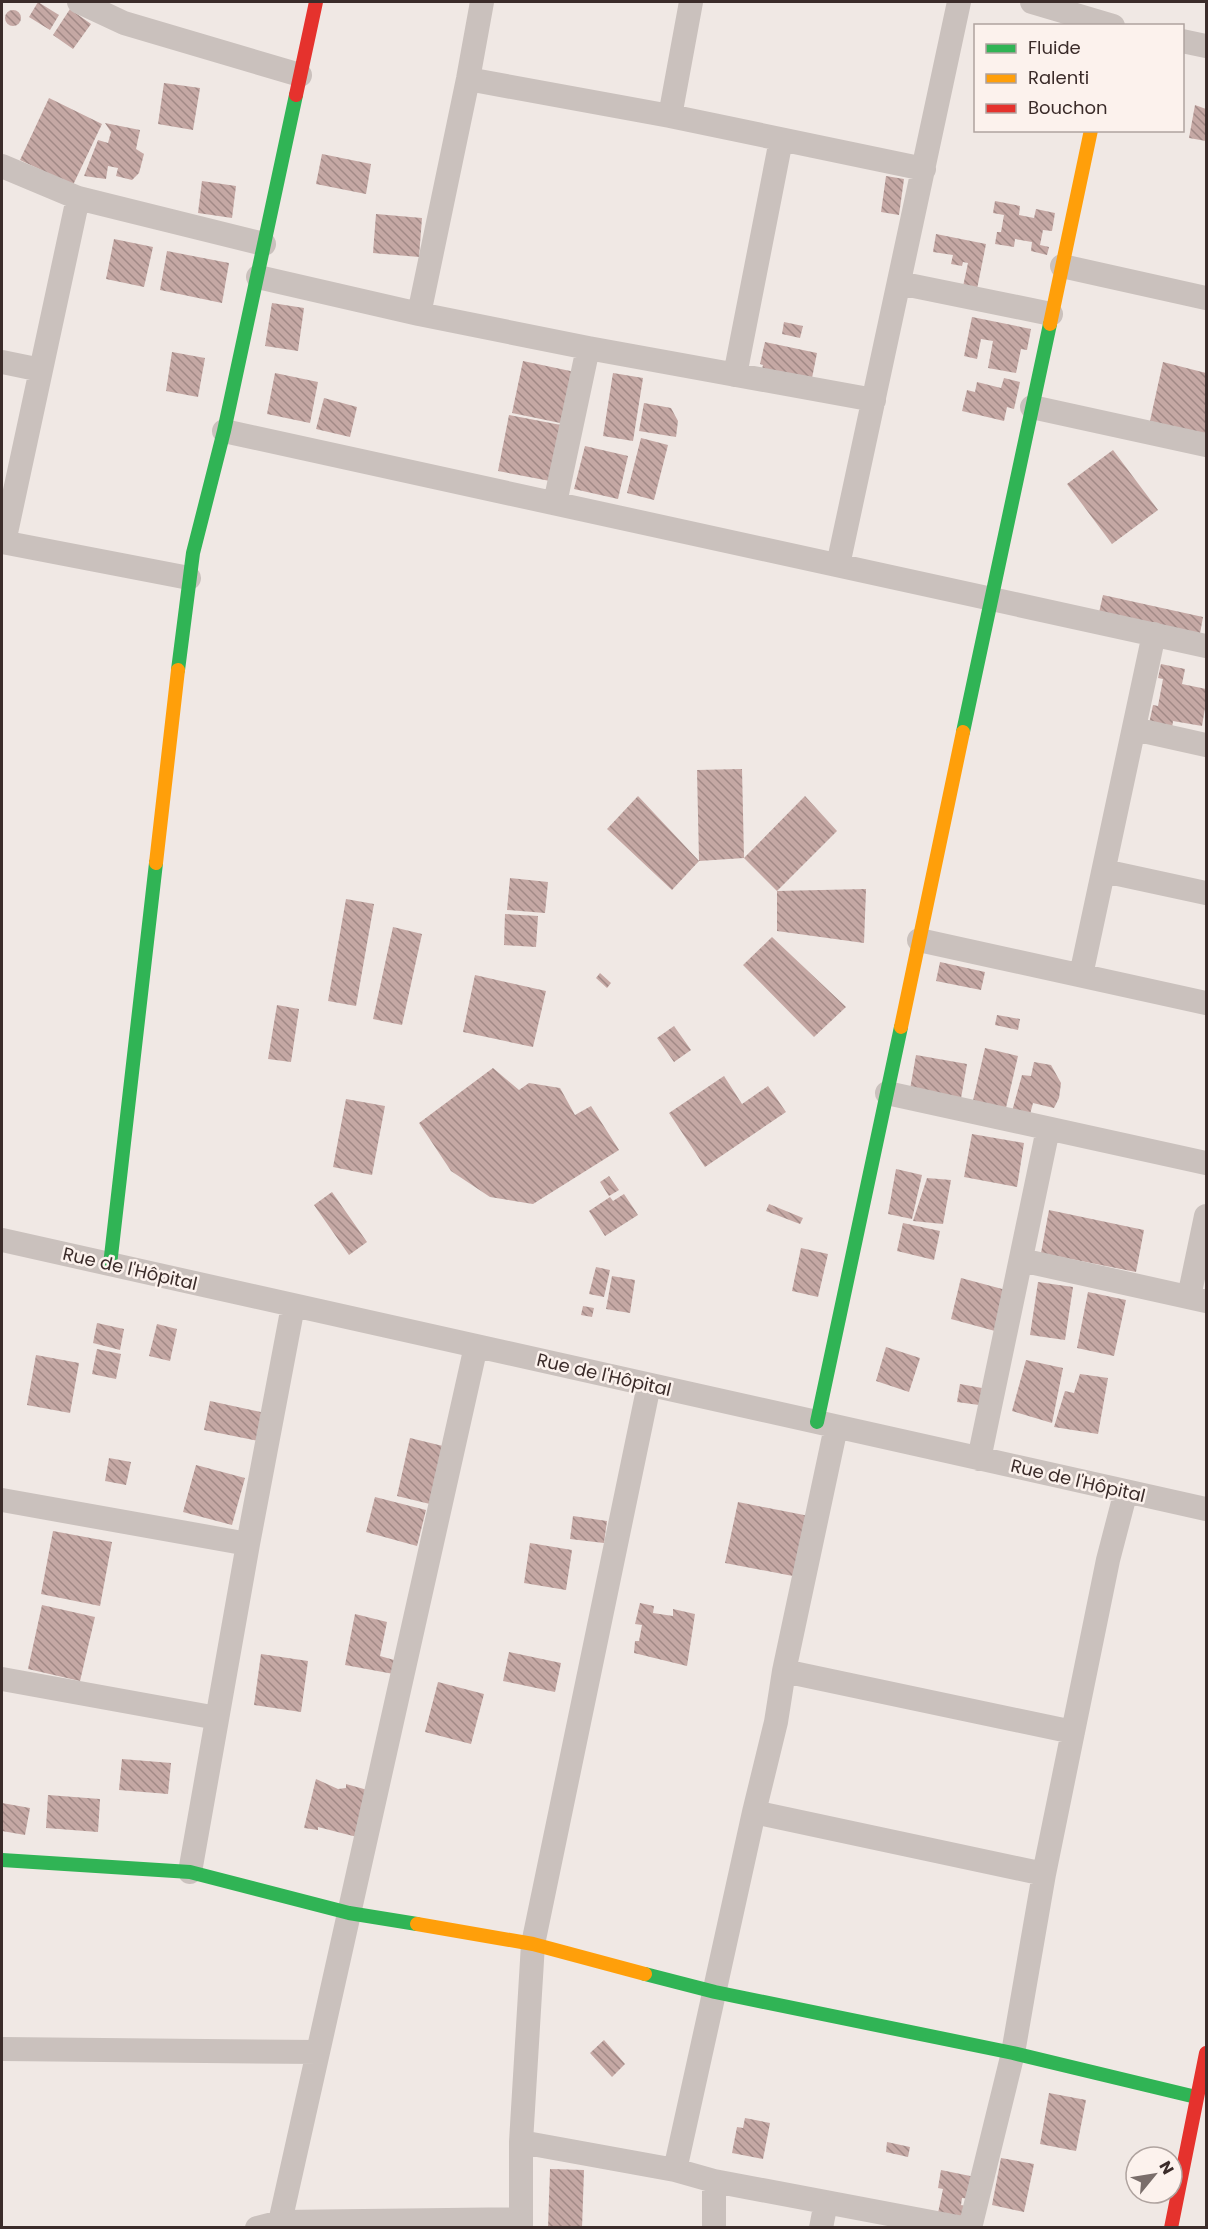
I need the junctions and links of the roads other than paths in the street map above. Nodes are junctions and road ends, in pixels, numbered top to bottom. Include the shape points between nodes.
1 (79, 2) edge
2 (316, 2) edge
3 (482, 2) edge
4 (691, 2) edge
5 (959, 2) edge
6 (1032, 2) edge
7 (1106, 24) edge
8 (1184, 41) edge
9 (1206, 46) edge
10 (300, 75) junction
11 (468, 79) junction
12 (670, 116) junction
13 (1091, 132) edge
14 (782, 140) junction
15 (924, 169) junction
16 (3, 172) edge
17 (78, 198) junction
18 (264, 244) junction
19 (1062, 266) junction
20 (258, 277) junction
21 (900, 283) junction
22 (1206, 298) edge
23 (419, 314) junction
24 (1051, 314) junction
25 (588, 348) junction
26 (2, 362) edge
27 (41, 370) junction
28 (735, 375) junction
29 (874, 400) junction
30 (1032, 406) junction
31 (224, 431) junction
32 (1206, 445) edge
33 (555, 503) junction
34 (3, 542) edge
35 (838, 565) junction
36 (189, 578) junction
37 (992, 599) junction
38 (1154, 634) junction
39 (1206, 646) edge
40 (1134, 729) junction
41 (1206, 745) edge
42 (1104, 871) junction
43 (1206, 893) edge
44 (919, 940) junction
45 (1081, 975) junction
46 (1206, 1002) edge
47 (887, 1093) junction
48 (1048, 1129) junction
49 (1206, 1164) edge
50 (1206, 1216) edge
51 (2, 1240) edge
52 (1020, 1260) junction
53 (110, 1265) junction
54 (1198, 1299) edge
55 (293, 1306) junction
56 (476, 1346) junction
57 (649, 1385) junction
58 (827, 1425) junction
59 (979, 1458) junction
60 (1125, 1491) junction
61 (2, 1500) edge
62 (1206, 1509) edge
63 (248, 1544) junction
64 (784, 1671) junction
65 (2, 1678) edge
66 (217, 1718) junction
67 (1073, 1732) junction
68 (754, 1812) junction
69 (2, 1860) edge
70 (190, 1872) junction
71 (1044, 1874) junction
72 (349, 1913) junction
73 (533, 1944) junction
74 (715, 1992) junction
75 (2, 2049) edge
76 (318, 2052) junction
77 (1013, 2053) junction
78 (1202, 2076) edge
79 (521, 2142) junction
80 (675, 2170) junction
81 (714, 2181) junction
82 (826, 2202) junction
83 (520, 2223) edge
84 (269, 2225) edge
85 (714, 2228) edge
86 (821, 2228) edge
87 (963, 2228) edge
88 (970, 2228) edge
89 (1171, 2228) edge

1 - 10 street via 124,23
2 - 10 street
3 - 11 street
4 - 12 street
5 - 15 street
6 - 7 street
8 - 9 street
10 - 18 street
11 - 12 street
11 - 23 street
12 - 14 street
13 - 19 street
14 - 15 street
14 - 28 street
15 - 21 street
16 - 17 street
17 - 18 street
17 - 27 street
18 - 20 street
19 - 22 street
19 - 24 street
20 - 23 street
20 - 31 street
21 - 24 street
21 - 29 street
23 - 25 street
24 - 30 street
25 - 28 street
25 - 33 street
26 - 27 street
27 - 34 street
28 - 29 street
29 - 35 street
30 - 32 street
30 - 37 street
31 - 33 street
31 - 36 street
33 - 35 street
34 - 36 street
35 - 37 street
36 - 53 street
37 - 38 street
37 - 44 street
38 - 39 street
38 - 40 street
40 - 41 street
40 - 42 street
42 - 43 street
42 - 45 street
44 - 45 street
44 - 47 street
45 - 46 street
47 - 48 street
47 - 58 street
48 - 49 street
48 - 52 street
50 - 54 street
51 - 53 street, Rue de l'Hôpital
52 - 54 street
52 - 59 street
53 - 55 street, Rue de l'Hôpital
55 - 56 street, Rue de l'Hôpital
55 - 63 street
56 - 57 street, Rue de l'Hôpital
56 - 72 street
57 - 58 street, Rue de l'Hôpital
57 - 73 street
58 - 59 street, Rue de l'Hôpital
58 - 64 street
59 - 60 street, Rue de l'Hôpital
60 - 62 street, Rue de l'Hôpital
60 - 67 street
61 - 63 street
63 - 66 street
64 - 67 street
64 - 68 street
65 - 66 street
66 - 70 street
67 - 71 street
68 - 71 street
68 - 74 street
69 - 70 street
70 - 72 street
71 - 77 street
72 - 73 street
72 - 76 street
73 - 74 street
73 - 79 street
74 - 77 street
74 - 80 street
75 - 76 street
76 - 84 street
77 - 78 street
77 - 88 street
78 - 89 street
79 - 80 street
79 - 83 street
80 - 81 street
81 - 82 street
81 - 85 street
82 - 86 street
82 - 87 street
83 - 84 street

